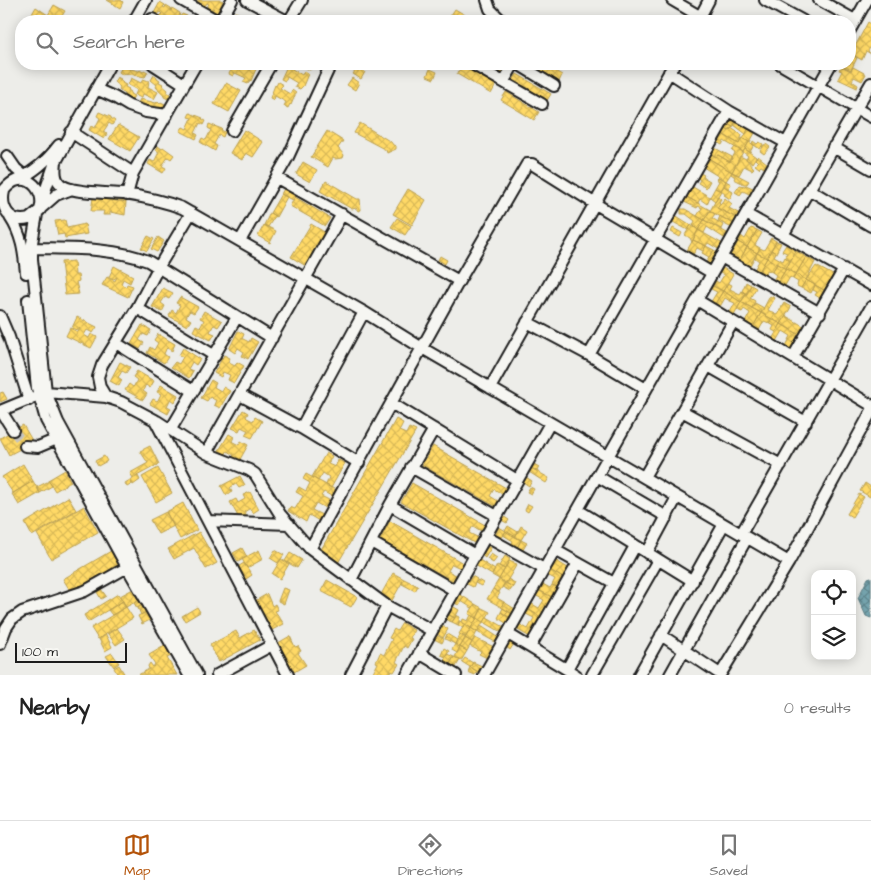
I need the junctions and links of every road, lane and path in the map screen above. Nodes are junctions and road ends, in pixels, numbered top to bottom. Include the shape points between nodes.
1 (146, 0) edge
2 (181, 0) edge
3 (232, 0) edge
4 (247, 0) edge
5 (302, 0) edge
6 (487, 0) edge
7 (672, 0) edge
8 (709, 0) edge
9 (765, 0) edge
10 (819, 0) edge
11 (867, 0) edge
12 (137, 15) edge
13 (208, 15) edge
14 (223, 15) edge
15 (276, 15) edge
16 (292, 15) edge
17 (496, 15) edge
18 (694, 15) edge
19 (704, 15) edge
20 (792, 15) edge
21 (847, 15) edge
22 (856, 20) edge
23 (107, 70) edge
24 (162, 70) edge
25 (192, 70) edge
26 (268, 70) edge
27 (328, 70) edge
28 (483, 70) edge
29 (512, 70) edge
30 (526, 70) edge
31 (671, 70) edge
32 (675, 70) edge
33 (790, 70) edge
34 (827, 70) edge
35 (504, 81) junction
36 (871, 83) edge
37 (184, 84) junction
38 (554, 86) dead end
39 (818, 86) junction
40 (96, 89) junction
41 (542, 104) dead end
42 (856, 109) junction
43 (729, 111) junction
44 (167, 115) junction
45 (871, 117) edge
46 (232, 131) dead end
47 (71, 133) junction
48 (786, 143) junction
49 (834, 147) junction
50 (56, 161) junction
51 (871, 169) edge
52 (133, 173) junction
53 (277, 178) junction
54 (10, 186) edge
55 (72, 189) junction
56 (810, 190) junction
57 (127, 195) junction
58 (594, 203) junction
59 (39, 208) junction
60 (192, 213) junction
61 (6, 214) edge
62 (342, 214) junction
63 (746, 214) junction
64 (871, 226) edge
65 (784, 235) junction
66 (655, 238) junction
67 (240, 241) junction
68 (32, 248) junction
69 (721, 257) junction
70 (29, 267) junction
71 (158, 268) junction
72 (844, 269) junction
73 (712, 273) junction
74 (306, 279) junction
75 (459, 281) junction
76 (871, 285) edge
77 (697, 300) junction
78 (871, 307) edge
79 (137, 308) junction
80 (364, 312) junction
81 (820, 314) junction
82 (0, 316) edge
83 (237, 317) junction
84 (527, 322) junction
85 (733, 322) junction
86 (272, 338) junction
87 (116, 343) junction
88 (422, 348) junction
89 (589, 354) junction
90 (215, 356) junction
91 (793, 357) junction
92 (708, 366) junction
93 (830, 380) junction
94 (490, 388) junction
95 (646, 389) junction
96 (193, 391) junction
97 (240, 395) junction
98 (38, 396) junction
99 (106, 397) junction
100 (391, 403) junction
101 (871, 405) edge
102 (682, 410) junction
103 (0, 411) edge
104 (871, 412) edge
105 (156, 420) junction
106 (550, 422) junction
107 (806, 422) junction
108 (301, 428) junction
109 (171, 429) junction
110 (434, 429) junction
111 (13, 430) tunnel mouth
112 (57, 439) junction
113 (25, 446) dead end
114 (206, 453) junction
115 (608, 456) junction
116 (359, 462) junction
117 (781, 465) junction
118 (411, 467) junction
119 (597, 476) junction
120 (644, 477) junction
121 (517, 480) junction
122 (88, 487) junction
123 (677, 497) junction
124 (390, 505) junction
125 (578, 510) junction
126 (496, 516) junction
127 (667, 516) junction
128 (208, 521) junction
129 (289, 524) junction
130 (724, 524) junction
131 (485, 536) junction
132 (744, 536) junction
133 (371, 542) junction
134 (635, 546) junction
135 (310, 549) junction
136 (555, 550) junction
137 (646, 553) junction
138 (475, 555) junction
139 (658, 560) junction
140 (578, 562) junction
141 (789, 562) junction
142 (131, 565) junction
143 (544, 569) junction
144 (351, 580) junction
145 (693, 581) junction
146 (614, 583) junction
147 (454, 590) junction
148 (387, 606) junction
149 (431, 630) junction
150 (508, 634) junction
151 (661, 635) junction
152 (0, 644) edge
153 (272, 645) junction
154 (530, 647) junction
155 (684, 651) junction
156 (419, 653) junction
157 (567, 669) junction
158 (720, 674) edge
159 (189, 675) edge
160 (197, 675) edge
161 (217, 675) edge
162 (288, 675) edge
163 (351, 675) edge
164 (407, 675) edge
165 (456, 675) edge
166 (484, 675) edge
167 (576, 675) edge
168 (592, 675) edge
169 (639, 675) edge
170 (670, 675) edge

1 - 12 street
2 - 13 street
3 - 14 street
4 - 15 street
5 - 16 street
6 - 17 street
7 - 18 street
8 - 19 street
9 - 20 street
10 - 21 street
11 - 22 street
23 - 40 street
24 - 37 street
25 - 37 street
26 - 46 street
27 - 53 street
28 - 35 street
29 - 35 street
30 - 38 street
31 - 58 street
32 - 43 street
33 - 39 street
34 - 39 street
35 - 41 street
36 - 42 street
37 - 44 street
39 - 42 street
39 - 48 street
40 - 44 street via 129,106
40 - 47 street
42 - 45 street
42 - 49 street
43 - 48 street
43 - 66 street
44 - 52 street
47 - 50 street
47 - 52 street
47 - 54 street via 48,159
48 - 63 street
49 - 51 street
49 - 56 street
50 - 55 street via 58,182
50 - 59 street
52 - 57 street
53 - 62 street
53 - 67 street
54 - 59 street via 33,184 40,191
54 - 61 street via 2,205
55 - 57 street
55 - 59 street
56 - 64 street
56 - 65 street
57 - 60 street via 172,204
58 - 66 street
58 - 75 street via 532,164 527,164
58 - 84 street
59 - 61 street via 24,220
59 - 68 street
60 - 67 street
60 - 71 street
61 - 70 street via 16,226
62 - 74 street
62 - 75 street
63 - 65 street
63 - 69 street
65 - 72 street
66 - 73 street
66 - 89 street
67 - 74 street
68 - 70 street
68 - 71 street via 107,252 148,260
69 - 73 street
69 - 81 street
70 - 98 street
71 - 79 street
71 - 83 street
72 - 76 street
72 - 81 street
73 - 77 street
74 - 80 street
74 - 86 street
75 - 88 street
77 - 85 street
77 - 95 street
78 - 93 street
79 - 87 street
79 - 90 street
80 - 88 street
80 - 108 street
81 - 91 street
82 - 98 street
83 - 86 street
83 - 90 street
84 - 89 street
84 - 94 street
85 - 91 street
85 - 92 street
86 - 97 street
87 - 96 street
87 - 99 street via 98,377
88 - 94 street
88 - 100 street
89 - 95 street
90 - 96 street
91 - 93 street
92 - 102 street
92 - 107 street
93 - 101 street
93 - 107 street
94 - 106 street
95 - 115 street
96 - 109 street
97 - 108 street
97 - 114 street
98 - 99 street
98 - 103 street
98 - 112 street
98 - 122 street via 58,422
99 - 105 street
100 - 110 street
100 - 116 street
102 - 117 street
102 - 120 street
103 - 111 street
104 - 141 street
105 - 109 street
105 - 128 street
106 - 115 street
106 - 121 street
107 - 117 street
108 - 116 street
109 - 114 street
110 - 118 street
110 - 121 street
112 - 113 street via 38,446
112 - 122 street
114 - 129 street via 255,474
115 - 119 street
115 - 120 street
116 - 135 street
117 - 132 street
118 - 124 street
118 - 126 street
119 - 125 street
119 - 127 street
120 - 123 street
121 - 126 street
122 - 142 street
123 - 127 street
123 - 130 street
124 - 133 street
124 - 138 street
125 - 134 street
125 - 136 street
126 - 131 street
127 - 137 street
128 - 129 street
128 - 153 street
129 - 135 street
130 - 132 street
130 - 145 street
131 - 138 street
131 - 143 street
132 - 141 street
132 - 155 street
133 - 144 street
133 - 147 street
134 - 137 street
134 - 146 street
135 - 144 street
136 - 140 street
136 - 143 street
137 - 139 street
138 - 147 street
139 - 145 street
139 - 168 street
140 - 146 street
140 - 154 street
141 - 158 street
142 - 152 street via 85,591 22,612 12,619
142 - 159 street
142 - 160 street
143 - 150 street
144 - 148 street
145 - 151 street
146 - 157 street
147 - 149 street
148 - 149 street
148 - 163 street
149 - 156 street
150 - 154 street
150 - 166 street
151 - 155 street
151 - 169 street
153 - 161 street
153 - 162 street
154 - 157 street
155 - 158 street
155 - 170 street
156 - 164 street
156 - 165 street
157 - 167 street

